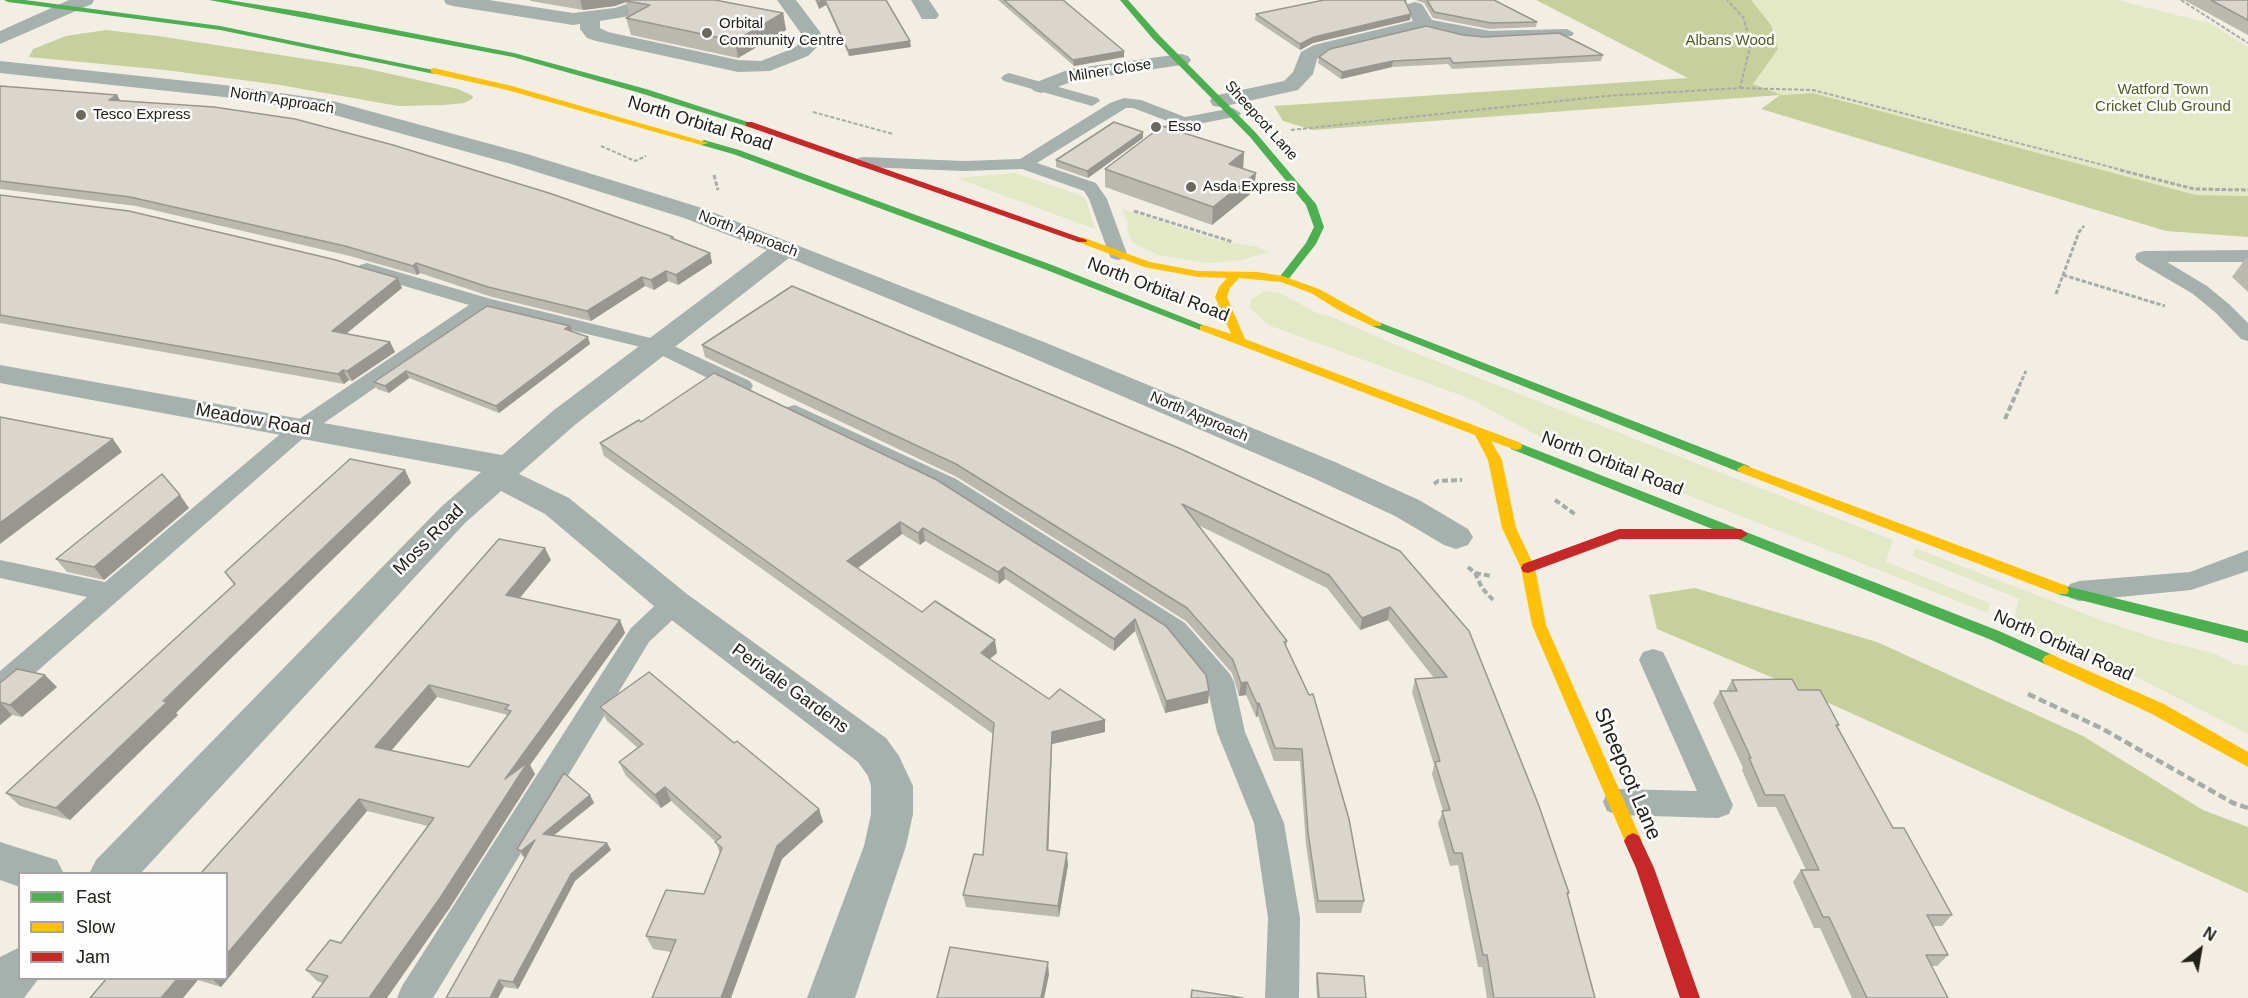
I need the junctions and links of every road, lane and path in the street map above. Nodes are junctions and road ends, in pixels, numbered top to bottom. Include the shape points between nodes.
1 (8, 0) edge
2 (213, 0) edge
3 (453, 0) edge
4 (659, 0) edge
5 (786, 0) edge
6 (1124, 0) edge
7 (1727, 0) edge
8 (2181, 0) edge
9 (77, 3) edge
10 (590, 18) junction
11 (1567, 33) dead end
12 (1483, 35) joint
13 (0, 38) edge
14 (2248, 43) edge
15 (1180, 60) junction
16 (0, 67) edge
17 (1009, 78) dead end
18 (1041, 87) junction
19 (1740, 88) junction
20 (1092, 101) dead end
21 (1227, 107) junction
22 (1184, 122) junction
23 (1252, 135) junction
24 (1152, 141) edge
25 (607, 148) dead end
26 (651, 153) dead end
27 (864, 162) junction
28 (1024, 164) junction
29 (714, 174) dead end
30 (1107, 174) dead end
31 (1090, 187) junction
32 (2248, 190) edge
33 (693, 213) junction
34 (2084, 226) dead end
35 (786, 248) junction
36 (1118, 255) junction
37 (2248, 256) edge
38 (353, 265) edge
39 (2063, 275) junction
40 (1235, 276) junction
41 (1283, 279) junction
42 (2056, 294) dead end
43 (485, 303) junction
44 (2242, 329) edge
45 (1239, 342) junction
46 (656, 345) junction
47 (2026, 371) dead end
48 (0, 374) edge
49 (2005, 419) dead end
50 (300, 429) junction
51 (1480, 432) junction
52 (500, 472) junction
53 (1741, 534) junction
54 (1456, 537) dead end
55 (2248, 559) edge
56 (1528, 568) junction
57 (0, 569) edge
58 (2064, 591) junction
59 (111, 592) junction
60 (674, 603) junction
61 (2248, 637) edge
62 (1653, 660) dead end
63 (0, 687) edge
64 (2025, 692) dead end
65 (2248, 760) edge
66 (1618, 802) junction
67 (2248, 808) edge
68 (0, 861) edge
69 (38, 872) edge
70 (112, 872) edge
71 (18, 971) edge
72 (0, 990) edge
73 (414, 998) edge
74 (831, 998) edge
75 (1282, 998) edge
76 (1690, 998) edge

1 - 9 main road, North Orbital Road
2 - 27 main road, North Orbital Road via 514,55 643,91
3 - 10 street via 543,16
4 - 10 street
5 - 10 street via 813,41 801,52 763,67 738,66 603,37 590,29
6 - 15 main road, Sheepcot Lane
7 - 19 path via 1743,17 1751,43
8 - 14 path
9 - 13 street
9 - 45 main road, North Orbital Road via 378,58 631,121 736,152 867,199
11 - 12 lane
12 - 21 street via 1462,33 1420,16 1321,49 1308,56 1303,74 1291,86
15 - 18 street, Milner Close via 1070,75
15 - 21 main road, Sheepcot Lane
16 - 33 street, North Approach via 224,91 329,108 519,159
17 - 18 lane
18 - 20 lane
19 - 23 path via 1606,96
19 - 32 path via 1813,90 2194,189
21 - 22 lane
21 - 23 main road, Sheepcot Lane
22 - 24 lane
22 - 28 lane via 1135,103 1116,106
23 - 41 main road, Sheepcot Lane via 1311,204 1319,227 1311,244
25 - 26 path via 635,161
27 - 28 lane
27 - 36 main road, North Orbital Road
28 - 31 lane
29 - 33 path via 719,188
30 - 31 lane
31 - 36 lane
33 - 35 street, North Approach
34 - 39 path
35 - 46 street, Moss Road
35 - 54 street, North Approach via 1324,470 1407,508
36 - 40 main road, North Orbital Road via 1173,271
37 - 44 lane via 2144,257 2200,290
38 - 43 lane
39 - 42 path
39 - 44 path
40 - 41 main road, North Orbital Road
40 - 45 main road via 1221,297
41 - 58 main road, North Orbital Road via 1390,330
43 - 46 lane
43 - 50 lane
45 - 51 main road, North Orbital Road
46 - 52 street, Moss Road
46 - 75 lane via 948,485 1176,630 1220,682 1231,732 1269,822 1284,918
47 - 49 path
48 - 50 street, Meadow Road
50 - 52 street, Meadow Road
50 - 59 lane
51 - 53 main road, North Orbital Road
51 - 56 main road, Sheepcot Lane via 1495,460 1509,528
52 - 60 street, Perivale Gardens via 511,483 557,506
52 - 70 street, Moss Road via 402,566
53 - 56 main road via 1619,534
53 - 65 main road, North Orbital Road via 1994,635 2107,685
55 - 58 lane via 2191,581
56 - 66 main road, Sheepcot Lane via 1539,625
57 - 59 lane
58 - 61 main road, North Orbital Road
59 - 63 lane
60 - 73 lane via 640,635
60 - 74 street, Perivale Gardens via 872,750 885,768 892,786 892,814 885,846
62 - 66 lane via 1718,805
64 - 67 path via 2101,728
66 - 76 main road, Sheepcot Lane
68 - 69 street
71 - 72 street

